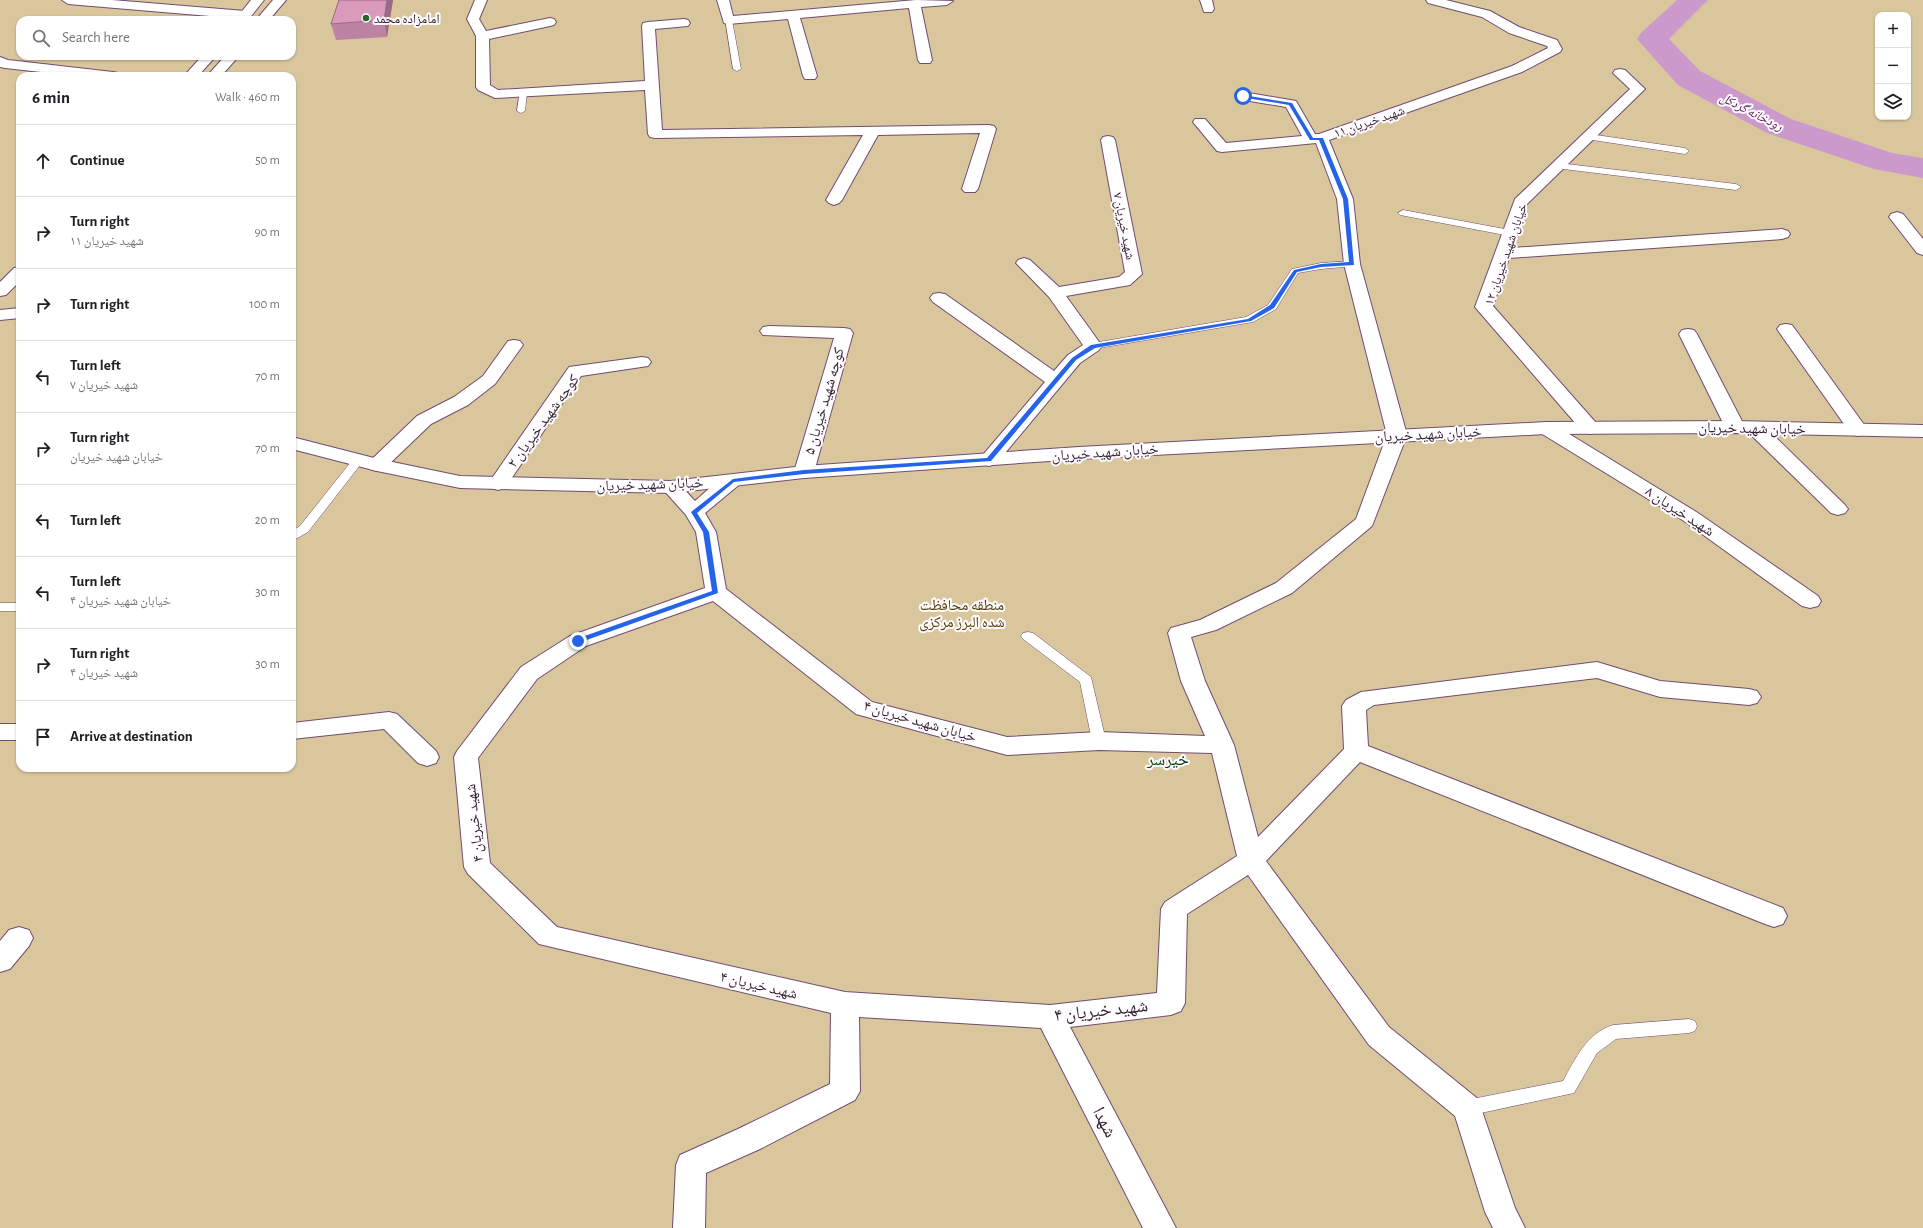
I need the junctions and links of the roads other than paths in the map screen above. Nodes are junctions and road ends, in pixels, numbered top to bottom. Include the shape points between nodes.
1 (68, 0) edge
2 (258, 0) edge
3 (280, 0) edge
4 (481, 0) edge
5 (723, 0) edge
6 (1432, 0) edge
7 (947, 1) dead end
8 (914, 4) junction
9 (793, 15) junction
10 (224, 16) edge
11 (245, 16) edge
12 (266, 16) edge
13 (728, 20) junction
14 (550, 22) dead end
15 (684, 24) dead end
16 (482, 36) junction
17 (205, 60) edge
18 (228, 60) edge
19 (925, 60) dead end
20 (0, 61) edge
21 (737, 70) dead end
22 (77, 72) edge
23 (195, 72) edge
24 (218, 72) edge
25 (1620, 73) dead end
26 (810, 76) dead end
27 (653, 85) junction
28 (523, 92) junction
29 (1243, 96) dead end
30 (521, 111) dead end
31 (1200, 122) dead end
32 (873, 131) junction
33 (1588, 137) junction
34 (1316, 139) junction
35 (1108, 140) dead end
36 (1684, 151) dead end
37 (1558, 166) junction
38 (970, 188) dead end
39 (1736, 188) dead end
40 (834, 200) dead end
41 (1403, 213) dead end
42 (1897, 217) dead end
43 (1510, 233) junction
44 (1782, 234) dead end
45 (1923, 250) edge
46 (1503, 254) junction
47 (1024, 263) dead end
48 (1352, 264) junction
49 (16, 276) edge
50 (16, 287) edge
51 (0, 291) edge
52 (1055, 293) junction
53 (939, 298) dead end
54 (1786, 329) dead end
55 (769, 331) dead end
56 (1688, 334) dead end
57 (514, 345) dead end
58 (1093, 346) junction
59 (642, 362) dead end
60 (1056, 381) junction
61 (1745, 427) junction
62 (1546, 428) junction
63 (1590, 428) junction
64 (1858, 430) junction
65 (1923, 431) edge
66 (1397, 435) junction
67 (296, 444) edge
68 (358, 460) junction
69 (989, 460) junction
70 (377, 465) junction
71 (804, 472) junction
72 (733, 480) junction
73 (498, 484) junction
74 (671, 487) junction
75 (1838, 509) dead end
76 (694, 512) junction
77 (296, 534) edge
78 (716, 592) junction
79 (1810, 601) dead end
80 (0, 607) edge
81 (16, 608) edge
82 (1028, 636) dead end
83 (1749, 697) dead end
84 (296, 731) edge
85 (0, 732) edge
86 (16, 732) edge
87 (1099, 741) junction
88 (1222, 745) junction
89 (1356, 751) junction
90 (427, 758) dead end
91 (1251, 860) junction
92 (1774, 916) dead end
93 (19, 938) dead end
94 (0, 961) edge
95 (844, 1004) junction
96 (1050, 1017) junction
97 (1689, 1026) dead end
98 (1466, 1108) junction
99 (689, 1228) edge
100 (1160, 1228) edge
101 (1509, 1228) edge

1 - 10 street
2 - 11 street
3 - 12 street
4 - 16 street via 473,19
5 - 13 street
6 - 34 street, شهید خیریان ۱۱ via 1486,14 1514,30 1552,43 1555,49 1517,69
7 - 8 street
8 - 9 street
8 - 19 street
9 - 13 street
9 - 26 street
13 - 21 lane
14 - 16 street
15 - 27 street via 648,26
16 - 28 street via 483,87 495,94
17 - 23 street
18 - 24 street
20 - 22 street via 5,64
25 - 33 street, خیابان شهید خیریان ۱۲ via 1638,89
27 - 28 street
27 - 32 street via 655,134
28 - 30 lane
29 - 34 street via 1291,104
31 - 34 street via 1222,148
32 - 38 street via 989,129
32 - 40 street
33 - 36 lane
33 - 37 street, خیابان شهید خیریان ۱۲
34 - 48 street, شهید خیریان ۱۱ via 1345,199
35 - 52 street, شهید خیریان ۷ via 1134,274 1124,281
37 - 39 lane
37 - 43 street, خیابان شهید خیریان ۱۲ via 1520,202
41 - 43 lane
42 - 45 street
43 - 46 street, خیابان شهید خیریان ۱۲
44 - 46 street
46 - 63 street, خیابان شهید خیریان ۱۲ via 1484,308
47 - 52 street
48 - 58 lane via 1296,271 1272,306 1249,320
48 - 66 street, شهید خیریان ۱۱
49 - 51 street
50 - 51 street
52 - 58 street
53 - 60 street
54 - 64 street
55 - 71 street, کوچه شهید خیریان ۵ via 844,333
56 - 61 street
57 - 70 street via 489,380 461,401 424,420
58 - 60 street via 1074,359
59 - 73 street, کوچه شهید خیریان ۲ via 575,371
60 - 69 street
61 - 63 street, خیابان شهید خیریان
61 - 64 street, خیابان شهید خیریان
61 - 75 street
62 - 63 street, خیابان شهید خیریان
62 - 66 street, خیابان شهید خیریان
62 - 79 street, شهید خیریان ۸ via 1691,517
64 - 65 street, خیابان شهید خیریان
66 - 69 street, خیابان شهید خیریان
66 - 88 street via 1365,522 1284,588 1208,625 1179,633 1193,680
67 - 68 street, خیابان شهید خیریان
68 - 70 street, خیابان شهید خیریان
68 - 77 lane via 304,529
69 - 71 street, خیابان شهید خیریان
70 - 73 street, خیابان شهید خیریان via 460,482
71 - 72 street, خیابان شهید خیریان
72 - 74 street, خیابان شهید خیریان
72 - 76 street
73 - 74 street, خیابان شهید خیریان
74 - 76 street
76 - 78 street via 706,532
78 - 87 street, خیابان شهید خیریان ۴ via 864,708 1007,746
78 - 95 street, شهید خیریان ۴ via 578,641 529,674 466,757 477,867 549,936
80 - 81 lane
82 - 87 lane via 1086,680
83 - 89 street via 1660,689 1597,670 1369,698 1354,706
84 - 90 street via 389,720
85 - 86 street
87 - 88 street, خیابان شهید خیریان ۴
88 - 91 street
89 - 91 street
89 - 92 street
91 - 96 street, شهید خیریان ۴ via 1174,909 1172,1003
91 - 98 street via 1379,1036
93 - 94 street
95 - 96 street, شهید خیریان ۴
95 - 99 street via 845,1091 749,1139 691,1164
96 - 100 street, شهدا
97 - 98 lane via 1613,1032 1591,1048 1568,1088
98 - 101 street via 1501,1212

